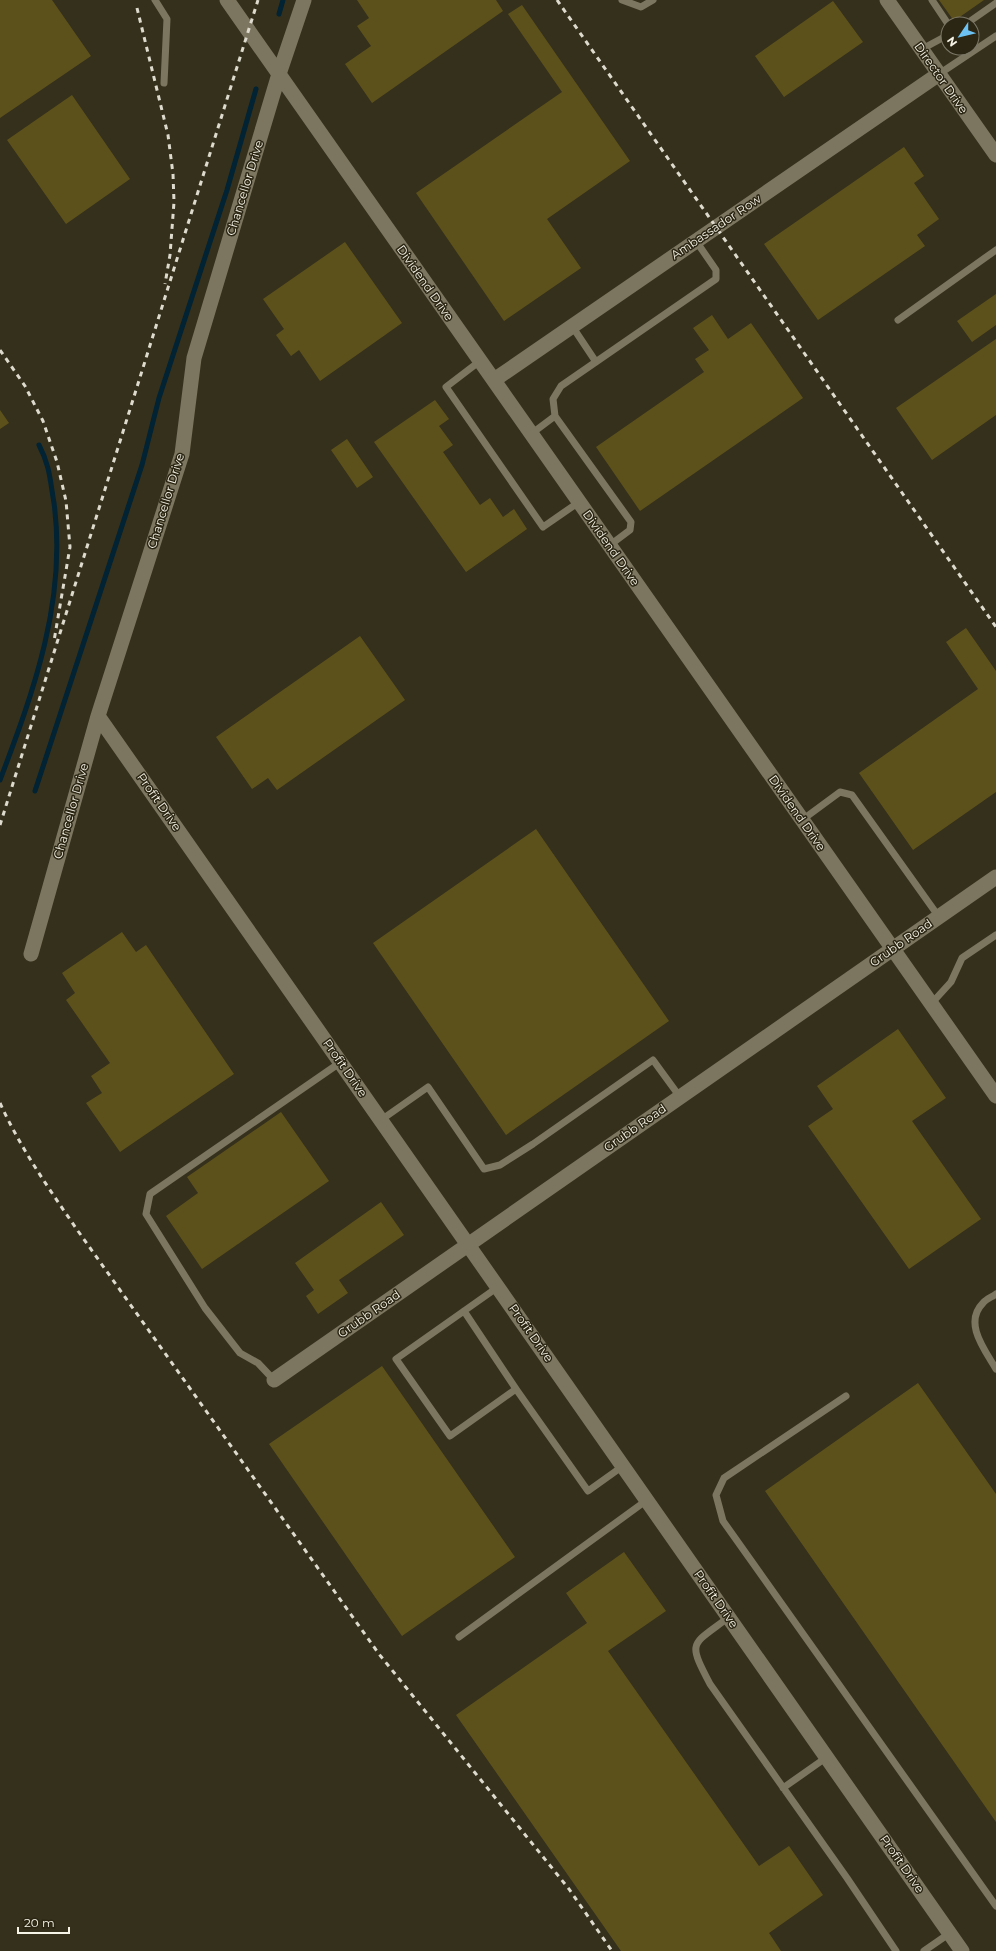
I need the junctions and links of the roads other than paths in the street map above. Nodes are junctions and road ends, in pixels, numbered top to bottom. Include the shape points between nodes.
1 (155, 0) edge
2 (227, 0) edge
3 (304, 0) edge
4 (622, 0) edge
5 (653, 0) edge
6 (887, 0) edge
7 (932, 0) edge
8 (996, 3) edge
9 (943, 16) edge
10 (977, 16) edge
11 (996, 36) edge
12 (940, 39) edge
13 (922, 49) junction
14 (279, 74) junction
15 (939, 74) junction
16 (164, 83) dead end
17 (996, 155) edge
18 (696, 241) junction
19 (996, 250) edge
20 (898, 320) dead end
21 (572, 326) junction
22 (480, 361) junction
23 (596, 362) junction
24 (494, 380) junction
25 (554, 416) junction
26 (531, 434) junction
27 (579, 502) junction
28 (610, 545) junction
29 (98, 716) junction
30 (802, 820) junction
31 (996, 877) edge
32 (939, 917) junction
33 (996, 935) edge
34 (893, 949) junction
35 (30, 954) dead end
36 (931, 1004) junction
37 (341, 1062) junction
38 (996, 1096) edge
39 (680, 1097) junction
40 (381, 1120) junction
41 (469, 1245) junction
42 (498, 1287) junction
43 (996, 1294) edge
44 (464, 1311) junction
45 (996, 1369) edge
46 (274, 1380) joint
47 (516, 1389) junction
48 (846, 1396) dead end
49 (623, 1466) junction
50 (647, 1500) junction
51 (729, 1617) junction
52 (459, 1636) dead end
53 (827, 1757) junction
54 (783, 1788) junction
55 (996, 1906) edge
56 (950, 1934) junction
57 (896, 1951) edge
58 (924, 1951) edge
59 (962, 1951) edge

1 - 16 lane via 167,19
2 - 14 street, Dividend Drive
3 - 14 street, Chancellor Drive
4 - 5 lane via 641,7
6 - 13 street, Director Drive
7 - 9 lane
8 - 10 lane
11 - 15 lane
12 - 13 lane
13 - 15 street, Director Drive
14 - 22 street, Dividend Drive
14 - 29 street, Chancellor Drive via 194,358 182,454
15 - 17 street, Director Drive
15 - 18 street, Ambassador Row
18 - 21 street, Ambassador Row
18 - 23 lane via 716,270 716,279
19 - 20 lane
21 - 23 lane
21 - 24 street, Ambassador Row
22 - 24 street, Dividend Drive
22 - 27 lane via 446,387 543,527
23 - 25 lane via 561,386 553,399
24 - 26 street, Dividend Drive
25 - 26 lane
25 - 28 lane via 631,522 630,530
26 - 27 street, Dividend Drive
27 - 28 street, Dividend Drive
28 - 30 street, Dividend Drive
29 - 35 street, Chancellor Drive
29 - 37 street, Profit Drive
30 - 32 lane via 840,792 852,796
30 - 34 street, Dividend Drive
31 - 32 street, Grubb Road
32 - 34 street, Grubb Road
33 - 36 lane via 962,958 951,982
34 - 36 street, Dividend Drive
34 - 39 street, Grubb Road
36 - 38 street, Dividend Drive
37 - 40 street, Profit Drive
37 - 46 lane via 150,1194 146,1214 205,1308 240,1353 258,1364
39 - 40 lane via 653,1060 533,1144 500,1165 484,1169 428,1087
39 - 41 street, Grubb Road
40 - 41 street, Profit Drive
41 - 42 street, Profit Drive
41 - 46 street, Grubb Road
42 - 44 lane
42 - 49 street, Profit Drive
43 - 45 lane via 983,1303 977,1312 975,1331
44 - 47 lane
44 - 47 lane via 396,1359 450,1436
47 - 49 lane via 588,1492
48 - 55 lane via 724,1478 716,1495 723,1521
49 - 50 street, Profit Drive
50 - 51 street, Profit Drive
50 - 52 lane
51 - 53 street, Profit Drive
51 - 54 lane via 698,1641 695,1647 696,1656 710,1684
53 - 54 lane
53 - 56 street, Profit Drive
54 - 57 lane
56 - 58 lane
56 - 59 street, Profit Drive

